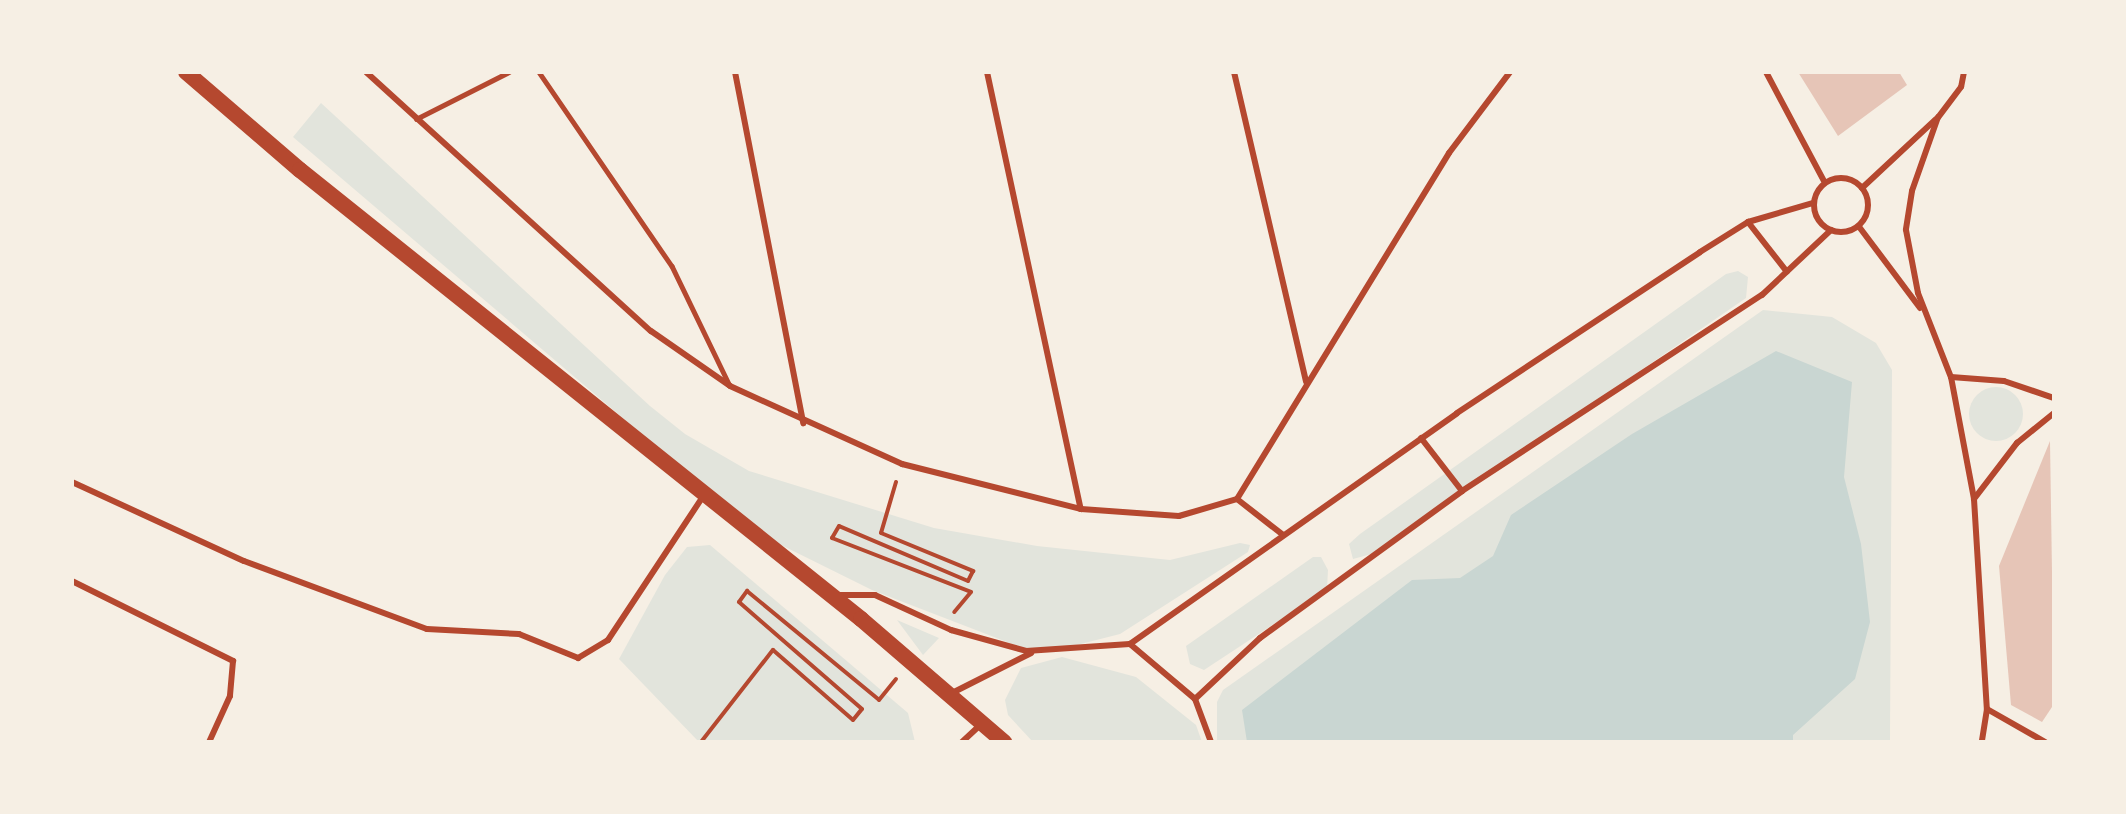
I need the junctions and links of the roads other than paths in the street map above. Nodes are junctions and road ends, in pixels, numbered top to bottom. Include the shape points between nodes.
1 (186, 72) edge
2 (366, 72) edge
3 (509, 72) edge
4 (539, 72) edge
5 (735, 72) edge
6 (987, 72) edge
7 (1234, 72) edge
8 (1510, 72) edge
9 (1766, 72) edge
10 (1964, 72) edge
11 (1938, 117) junction
12 (416, 119) junction
13 (1824, 181) junction
14 (1862, 188) junction
15 (1813, 203) junction
16 (1748, 222) junction
17 (1860, 228) junction
18 (1831, 230) junction
19 (1787, 272) junction
20 (1924, 314) junction
21 (1951, 377) junction
22 (1306, 382) junction
23 (730, 386) junction
24 (2054, 398) edge
25 (2054, 413) edge
26 (803, 423) junction
27 (1421, 438) junction
28 (72, 482) edge
29 (1462, 491) junction
30 (704, 495) junction
31 (1237, 499) junction
32 (1974, 499) junction
33 (1081, 509) junction
34 (1283, 535) junction
35 (72, 581) edge
36 (831, 596) junction
37 (1130, 644) junction
38 (1035, 652) junction
39 (949, 694) junction
40 (1195, 699) junction
41 (1987, 709) junction
42 (981, 724) junction
43 (209, 742) edge
44 (962, 742) edge
45 (1004, 742) edge
46 (1211, 742) edge
47 (1982, 742) edge
48 (2045, 742) edge

1 - 30 highway via 309,178
2 - 12 street
3 - 12 lane
4 - 23 lane via 672,266
5 - 26 street
6 - 33 street
7 - 22 street
8 - 22 street via 1449,153
9 - 13 street
10 - 11 street via 1961,87
11 - 14 street
11 - 20 street via 1912,191 1906,230
12 - 23 street via 651,331
13 - 14 street via 1834,177
13 - 15 street
14 - 17 street via 1868,212
15 - 16 street
15 - 18 street via 1823,225
16 - 19 street
16 - 27 street
17 - 18 street
17 - 20 street
18 - 19 street
19 - 29 street via 1762,295
20 - 21 street
21 - 24 street via 2004,381
21 - 32 street
22 - 31 street
23 - 26 street
25 - 32 street via 2017,443
26 - 33 street via 902,464
27 - 29 street
27 - 34 street
28 - 30 street via 244,561 426,629 519,634 578,658 608,640
29 - 40 street via 1260,638
30 - 36 highway
31 - 33 street via 1179,516
31 - 34 street
32 - 41 street
34 - 37 street
35 - 43 street via 233,661 230,696
36 - 38 street via 875,595 951,630
36 - 39 highway
37 - 38 street
37 - 40 street
38 - 39 street via 1002,663
39 - 42 highway
40 - 46 street
41 - 47 street
41 - 48 street
42 - 44 street
42 - 45 highway

